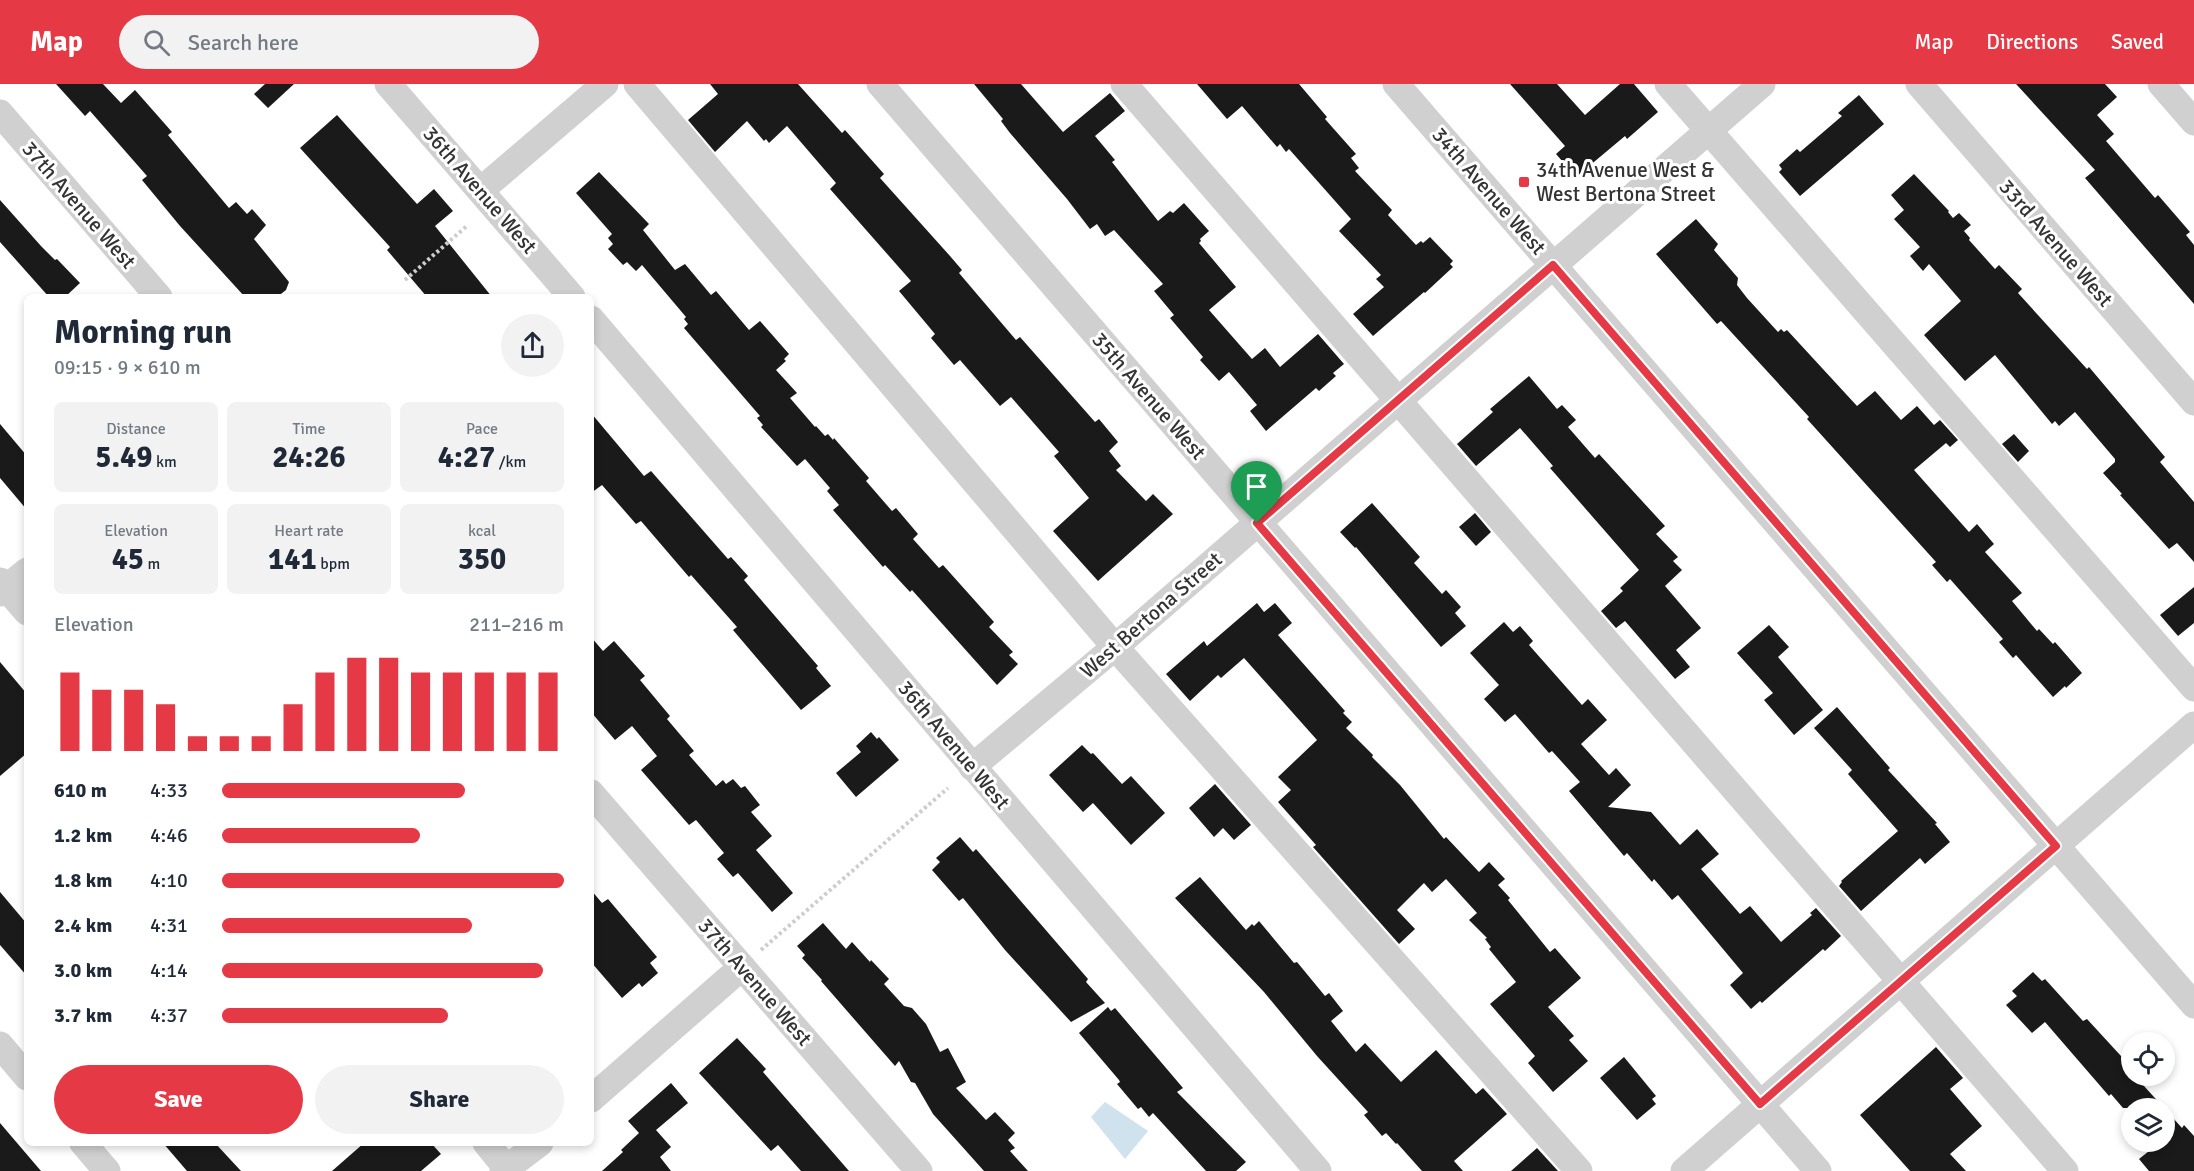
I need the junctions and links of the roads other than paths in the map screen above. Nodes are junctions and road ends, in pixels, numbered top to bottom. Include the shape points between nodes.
1 (388, 84) edge
2 (604, 84) edge
3 (637, 84) edge
4 (880, 84) edge
5 (1124, 84) edge
6 (1396, 84) edge
7 (1668, 84) edge
8 (1762, 84) edge
9 (1919, 84) edge
10 (2161, 84) edge
11 (0, 113) edge
12 (2194, 122) edge
13 (1708, 130) junction
14 (481, 190) junction
15 (1553, 265) junction
16 (156, 294) edge
17 (569, 294) edge
18 (594, 323) edge
19 (1398, 401) junction
20 (2194, 402) edge
21 (1257, 523) junction
22 (24, 573) edge
23 (2, 588) edge
24 (24, 609) edge
25 (1114, 647) junction
26 (2194, 688) edge
27 (2194, 725) edge
28 (972, 767) junction
29 (594, 796) edge
30 (2056, 846) junction
31 (751, 959) junction
32 (1900, 982) junction
33 (2194, 1005) edge
34 (0, 1045) edge
35 (24, 1073) edge
36 (594, 1096) edge
37 (1760, 1104) junction
38 (86, 1146) edge
39 (488, 1146) edge
40 (536, 1146) edge
41 (507, 1170) edge
42 (107, 1171) edge
43 (919, 1171) edge
44 (1318, 1171) edge
45 (1579, 1171) edge
46 (1684, 1171) edge
47 (1818, 1171) edge
48 (2065, 1171) edge

1 - 14 street, 36th Avenue West
2 - 14 street
3 - 25 street
4 - 21 street, 35th Avenue West
5 - 19 street
6 - 15 street, 34th Avenue West
7 - 13 street
8 - 13 street, West Bertona Street
9 - 20 street, 33rd Avenue West
10 - 12 street
11 - 16 street, 37th Avenue West
13 - 15 street, West Bertona Street
13 - 26 street
14 - 17 street, 36th Avenue West
15 - 19 street, West Bertona Street
15 - 30 street, 34th Avenue West
18 - 28 street, 36th Avenue West
19 - 21 street, West Bertona Street
19 - 32 street
21 - 25 street, West Bertona Street
21 - 37 street, 35th Avenue West
22 - 23 street
23 - 24 street
25 - 28 street, West Bertona Street
25 - 45 street
27 - 30 street
28 - 44 street, 36th Avenue West
29 - 31 street, 37th Avenue West
30 - 32 street
30 - 33 street, 34th Avenue West
31 - 36 street
31 - 43 street, 37th Avenue West
32 - 37 street
32 - 48 street
34 - 35 street
37 - 46 street
37 - 47 street, 35th Avenue West
38 - 42 street
39 - 41 street
40 - 41 street

